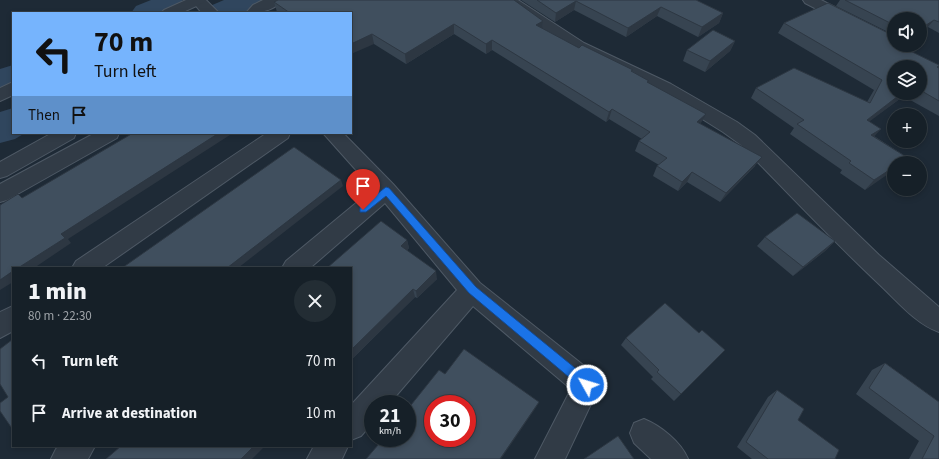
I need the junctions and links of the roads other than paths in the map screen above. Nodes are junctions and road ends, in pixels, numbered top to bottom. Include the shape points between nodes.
1 (275, 0) edge
2 (508, 0) edge
3 (810, 0) edge
4 (204, 6) edge
5 (174, 12) edge
6 (255, 12) edge
7 (887, 39) edge
8 (12, 89) edge
9 (0, 95) edge
10 (65, 134) edge
11 (108, 134) edge
12 (280, 134) edge
13 (333, 134) edge
14 (0, 171) edge
15 (386, 190) junction
16 (0, 194) edge
17 (85, 267) edge
18 (295, 267) edge
19 (472, 290) junction
20 (12, 318) edge
21 (939, 321) edge
22 (0, 326) edge
23 (352, 425) edge
24 (644, 433) dead end
25 (80, 447) edge
26 (333, 447) edge
27 (66, 459) edge
28 (322, 459) edge
29 (550, 459) edge
30 (673, 459) edge

1 - 6 street
2 - 21 street via 582,48 642,75 748,140 902,291
3 - 7 street
4 - 5 street
8 - 9 street
10 - 14 street
11 - 16 street
12 - 17 street
13 - 15 street
15 - 18 street
15 - 19 street
19 - 23 street
19 - 29 street via 587,385
20 - 22 street
24 - 30 street
25 - 27 street
26 - 28 street

